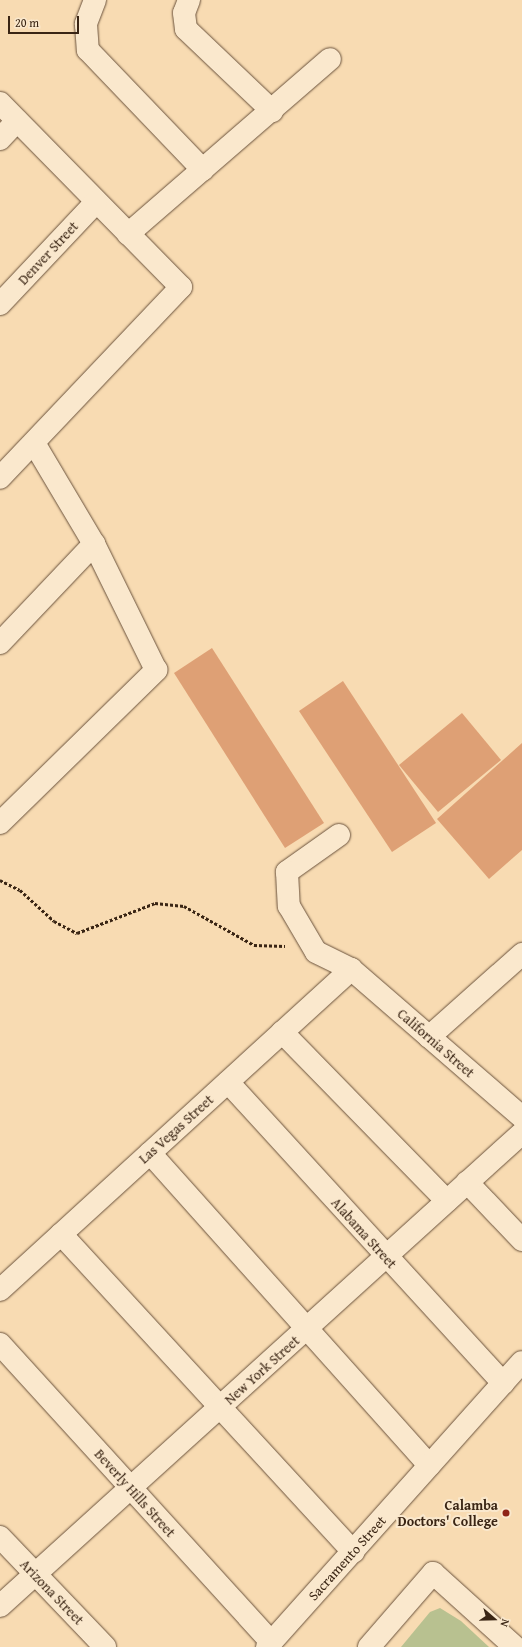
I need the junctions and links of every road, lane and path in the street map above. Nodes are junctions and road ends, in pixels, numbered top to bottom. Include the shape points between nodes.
1 (95, 0) edge
2 (189, 0) edge
3 (330, 59) dead end
4 (0, 103) edge
5 (272, 112) junction
6 (17, 121) junction
7 (0, 139) edge
8 (203, 170) junction
9 (96, 202) junction
10 (128, 234) junction
11 (0, 304) edge
12 (34, 443) junction
13 (5, 464) edge
14 (94, 544) junction
15 (0, 643) edge
16 (0, 823) edge
17 (339, 835) dead end
18 (0, 880) edge
19 (316, 952) junction
20 (522, 954) edge
21 (351, 969) junction
22 (282, 1032) junction
23 (429, 1037) junction
24 (228, 1082) junction
25 (522, 1116) edge
26 (522, 1133) edge
27 (150, 1153) junction
28 (467, 1182) junction
29 (447, 1201) junction
30 (61, 1234) junction
31 (522, 1240) edge
32 (385, 1257) junction
33 (0, 1290) edge
34 (306, 1329) junction
35 (0, 1344) edge
36 (522, 1362) edge
37 (503, 1383) junction
38 (219, 1408) junction
39 (429, 1465) junction
40 (131, 1489) junction
41 (0, 1537) edge
42 (353, 1552) junction
43 (35, 1574) junction
44 (0, 1606) edge
45 (269, 1645) edge
46 (104, 1647) edge
47 (369, 1647) edge
48 (515, 1647) edge

1 - 8 street via 86,24 88,50
2 - 5 street via 184,13 186,29
3 - 5 street
4 - 6 street
5 - 8 street
6 - 7 street
6 - 9 street
8 - 10 street
9 - 10 street
9 - 11 street, Denver Street
10 - 12 street via 181,287
12 - 13 street
12 - 14 street
14 - 15 street
14 - 16 street via 156,670
17 - 19 street via 287,872 289,906
18 - 19 path via 20,890 54,921 77,933 155,903 184,906 254,945 300,946
19 - 21 street, California Street
20 - 23 street
21 - 22 street, Las Vegas Street
21 - 23 street, California Street
22 - 24 street, Las Vegas Street
22 - 29 street
23 - 25 street, California Street
24 - 27 street, Las Vegas Street
24 - 32 street, Alabama Street
26 - 28 street, New York Street
27 - 30 street, Las Vegas Street
27 - 34 street
28 - 29 street, New York Street
28 - 31 street
29 - 32 street, New York Street
30 - 33 street, Las Vegas Street
30 - 38 street
32 - 34 street, New York Street
32 - 37 street, Alabama Street
34 - 38 street, New York Street
34 - 39 street
35 - 40 street, Beverly Hills Street
36 - 37 street, Sacramento Street
37 - 39 street, Sacramento Street
38 - 40 street, New York Street
38 - 42 street
39 - 42 street, Sacramento Street
40 - 43 street, New York Street
40 - 45 street, Beverly Hills Street
41 - 43 street, Arizona Street
42 - 45 street, Sacramento Street
43 - 44 street, New York Street
43 - 46 street, Arizona Street
47 - 48 street via 433,1573

